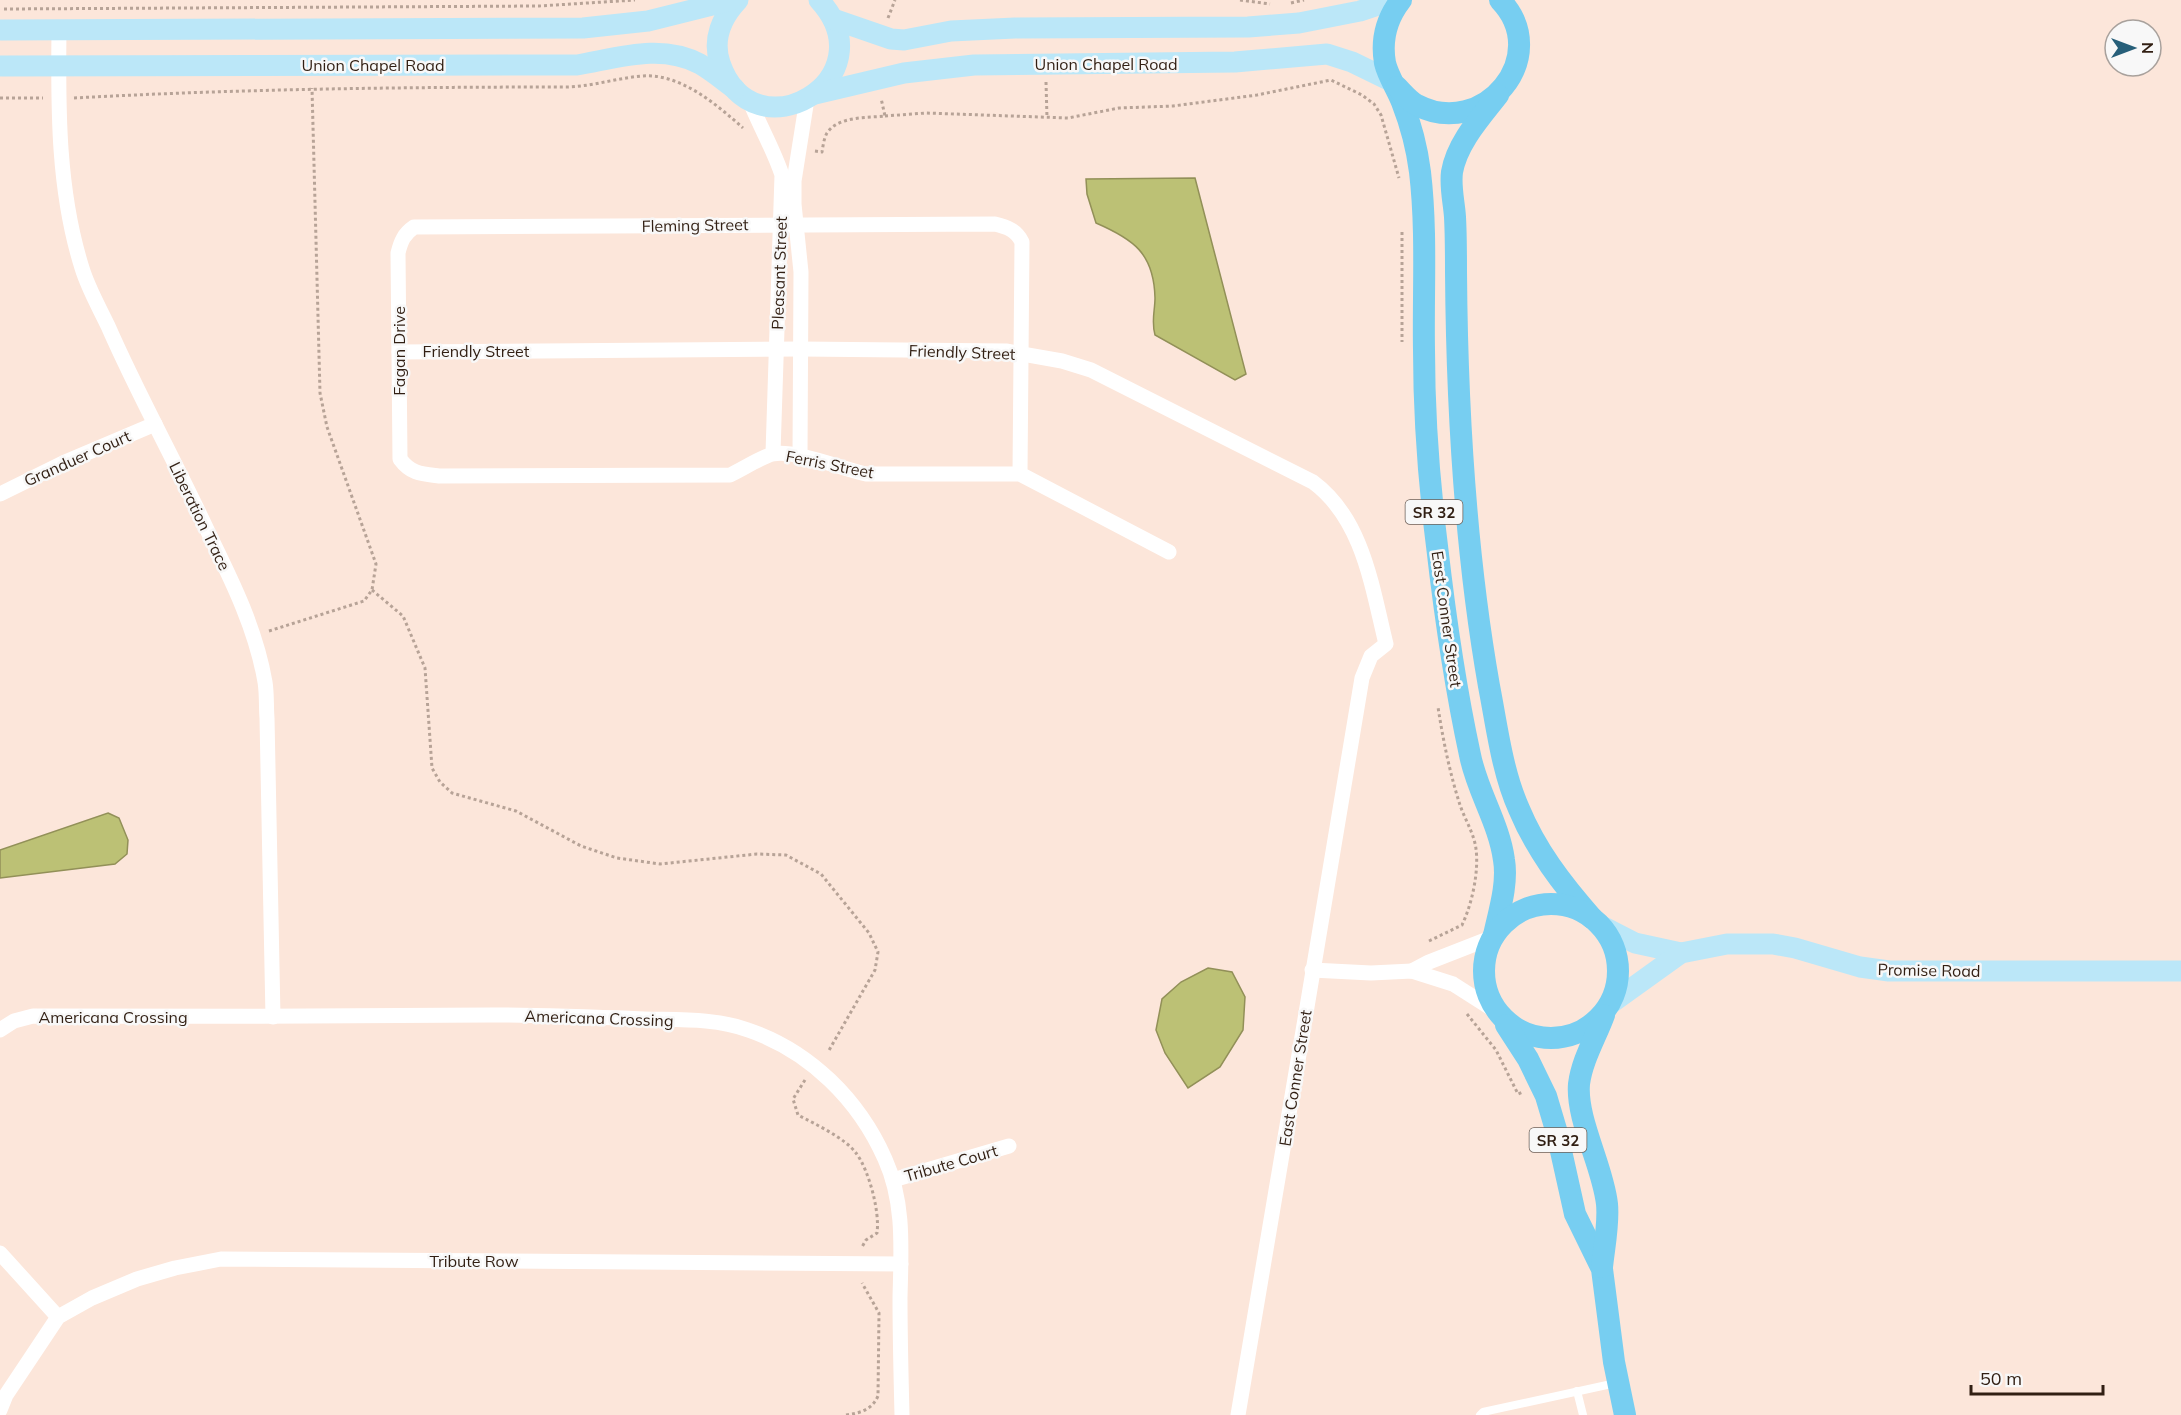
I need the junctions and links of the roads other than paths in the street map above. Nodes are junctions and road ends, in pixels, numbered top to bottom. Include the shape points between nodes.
1 (732, 0) edge
2 (738, 0) edge
3 (1393, 0) edge
4 (1401, 0) edge
5 (1505, 3) edge
6 (827, 8) edge
7 (0, 30) edge
8 (59, 31) junction
9 (0, 66) edge
10 (59, 66) junction
11 (1394, 83) junction
12 (742, 94) junction
13 (1498, 95) junction
14 (811, 96) junction
15 (788, 224) junction
16 (407, 232) joint
17 (776, 349) junction
18 (800, 349) junction
19 (399, 352) junction
20 (1021, 353) junction
21 (155, 424) junction
22 (773, 453) junction
23 (800, 455) junction
24 (407, 469) joint
25 (1020, 474) junction
26 (0, 494) edge
27 (1169, 552) dead end
28 (1386, 644) joint
29 (1596, 921) junction
30 (1493, 936) junction
31 (1681, 953) junction
32 (1312, 970) junction
33 (2181, 971) edge
34 (1412, 972) junction
35 (1608, 1006) junction
36 (1499, 1014) junction
37 (273, 1017) junction
38 (0, 1030) edge
39 (1009, 1146) dead end
40 (893, 1180) junction
41 (0, 1253) edge
42 (901, 1264) junction
43 (1602, 1269) junction
44 (58, 1317) junction
45 (1618, 1382) junction
46 (1577, 1391) junction
47 (0, 1410) edge
48 (902, 1415) edge
49 (1238, 1415) edge
50 (1480, 1415) edge
51 (1583, 1415) edge
52 (1625, 1415) edge

1 - 8 main road via 648,21 583,28
2 - 12 main road via 720,25 717,42 724,75
3 - 6 main road via 1299,23 1248,27 1015,28 951,31 904,40 891,39
4 - 11 main road, SR 32 via 1384,35 1385,64
5 - 13 main road, SR 32 via 1517,28 1519,54 1515,69
6 - 14 main road via 838,35 839,51 831,75
7 - 8 main road
8 - 10 street, Liberation Trace
9 - 10 main road, Union Chapel Road
10 - 12 main road, Union Chapel Road via 577,65 661,52 701,64
10 - 21 street, Liberation Trace via 58,99 70,220 83,271
11 - 13 main road via 1416,105 1441,114 1464,113
11 - 14 main road, Union Chapel Road via 1353,62 1312,54 1235,62 974,65 904,73
11 - 30 main road, East Conner Street / SR 32 via 1416,148 1422,193 1428,449 1450,641 1473,770 1505,863
12 - 14 main road, Union Chapel Road via 763,105 778,107
12 - 15 street, Pleasant Street via 775,153
13 - 29 main road, East Conner Street / SR 32 via 1460,149 1451,184 1456,351 1469,541 1484,654 1518,808 1564,886
14 - 15 street, Pleasant Street
15 - 16 street, Fleming Street via 414,227
15 - 17 street, Pleasant Street
15 - 18 street, Pleasant Street via 801,272
15 - 20 street, Fleming Street via 995,224 1012,229 1022,242
16 - 19 street, Fagan Drive via 398,253
17 - 18 street, Friendly Street
17 - 19 street, Friendly Street
17 - 22 street, Pleasant Street
18 - 20 street, Friendly Street
18 - 23 street, Pleasant Street
19 - 24 street, Fagan Drive via 400,459
20 - 25 street
20 - 28 street, Friendly Street via 1092,370 1325,491 1354,532
21 - 26 street, Granduer Court
21 - 37 street, Liberation Trace via 238,595 265,683
22 - 23 street, Ferris Street
22 - 24 street, Ferris Street via 730,475 439,476
23 - 25 street, Ferris Street via 866,474
25 - 27 street, Ferris Street
28 - 32 street, East Conner Street via 1371,656 1362,678
29 - 30 main road via 1578,909 1547,904 1516,913
29 - 31 main road, Promise Road via 1635,943
29 - 35 main road via 1616,954 1616,988
30 - 34 street
30 - 36 main road via 1484,967 1487,990
31 - 33 main road, Promise Road via 1756,943 1795,948 1860,967 1889,971
31 - 35 main road, Promise Road
32 - 34 street
32 - 49 street, East Conner Street
34 - 36 street via 1453,984
35 - 36 main road via 1587,1028 1562,1038 1522,1033
35 - 43 main road, SR 32 via 1581,1072 1579,1096 1607,1204
36 - 43 main road, SR 32 via 1546,1096 1575,1214
37 - 38 street, Americana Crossing via 33,1016
37 - 40 street, Americana Crossing via 544,1015 718,1021 776,1041 806,1059 837,1086 863,1118
39 - 40 street, Tribute Court
40 - 42 street, Americana Crossing via 901,1228
41 - 44 street
42 - 44 street, Tribute Row via 221,1259 136,1279
42 - 48 street, Americana Crossing
43 - 45 main road, SR 32
44 - 47 street
45 - 46 lane
45 - 52 main road, SR 32
46 - 50 lane
46 - 51 lane

